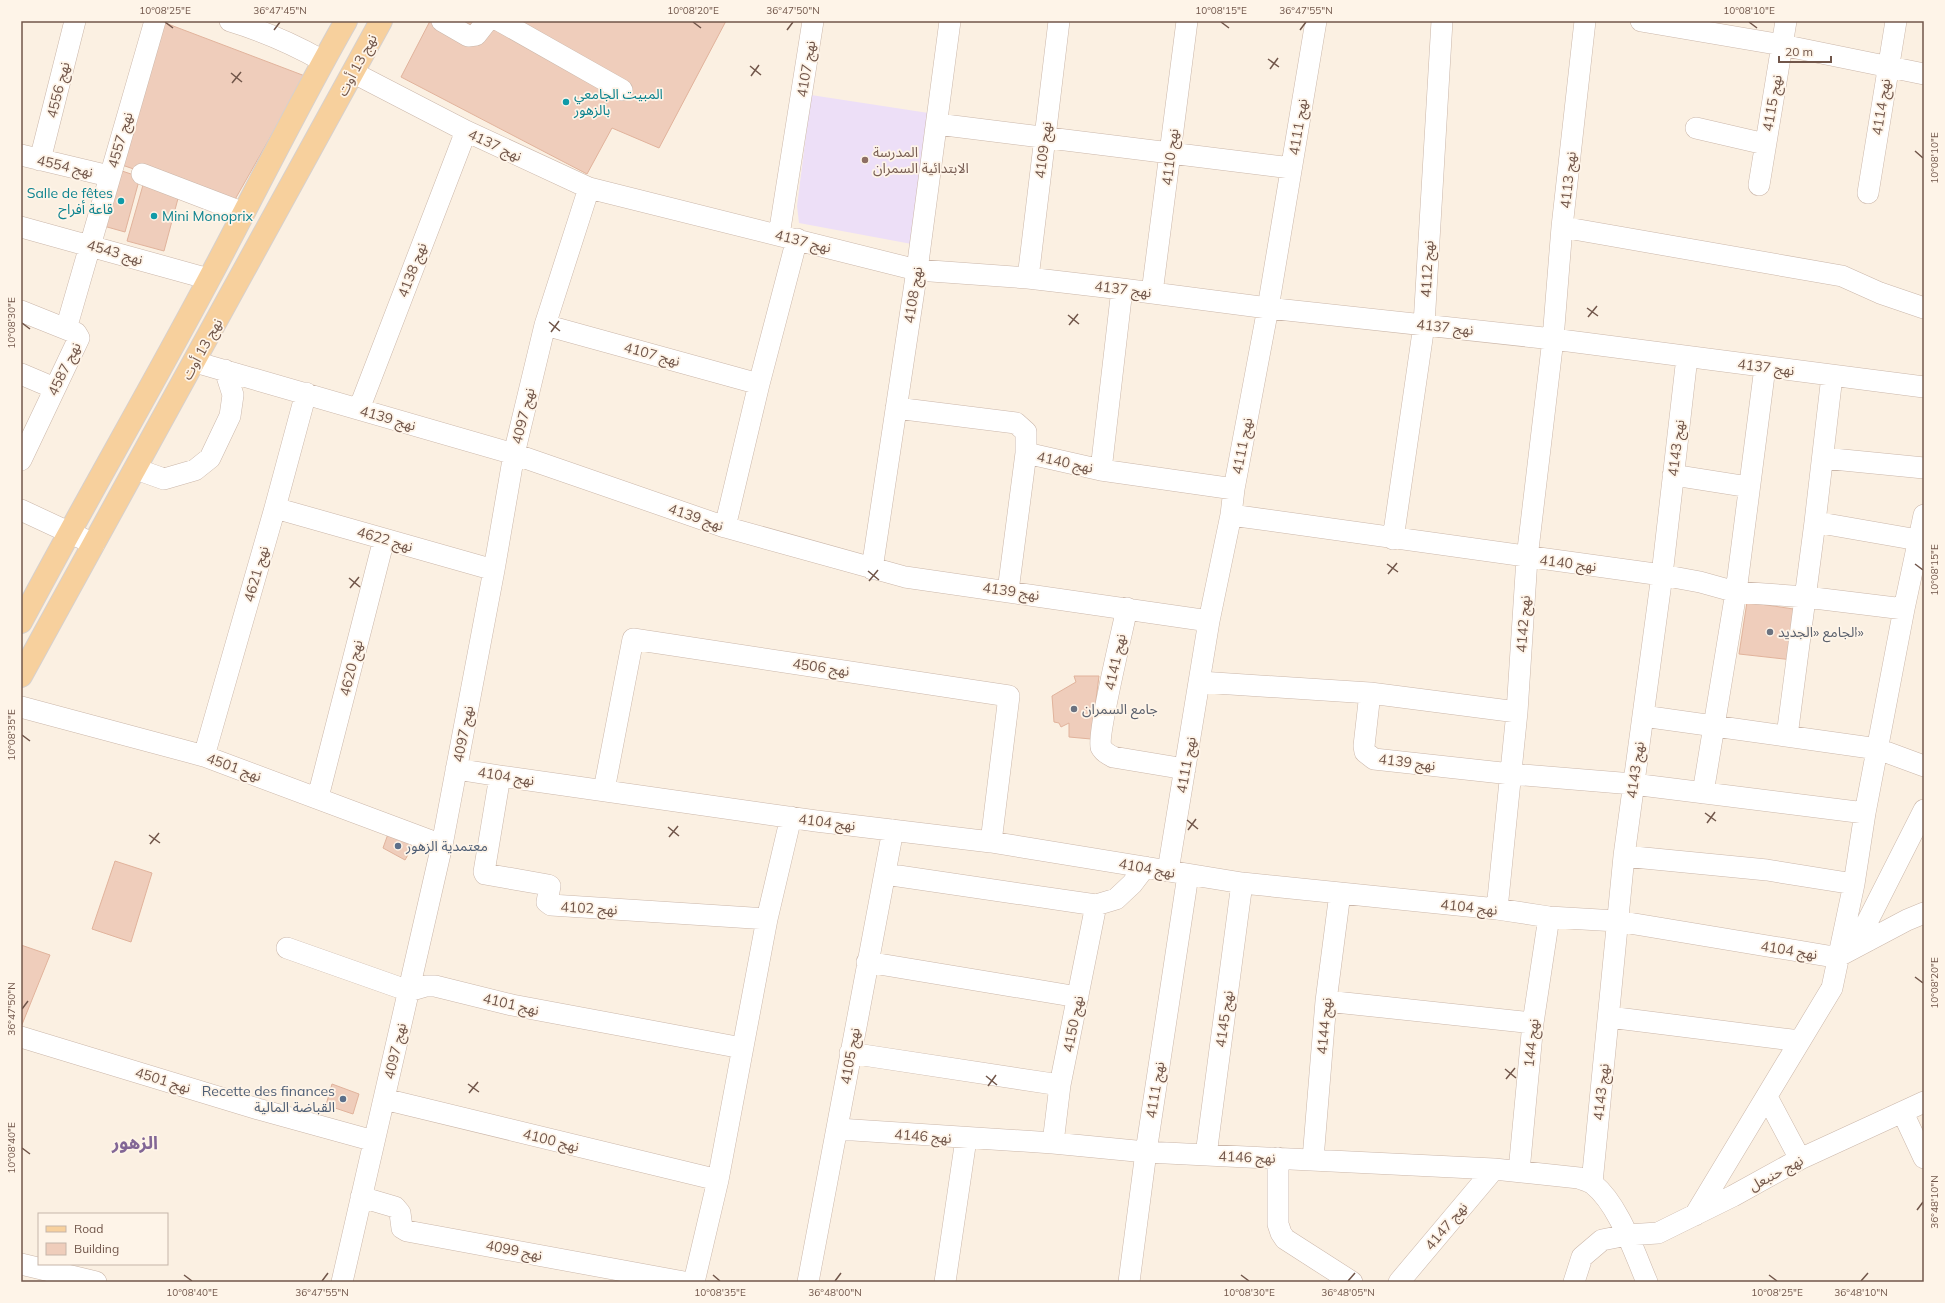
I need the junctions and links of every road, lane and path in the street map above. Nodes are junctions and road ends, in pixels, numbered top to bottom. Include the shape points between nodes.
1 (75, 21) edge
2 (155, 21) edge
3 (230, 21) edge
4 (346, 21) edge
5 (381, 21) edge
6 (442, 21) edge
7 (486, 21) edge
8 (500, 21) edge
9 (813, 21) edge
10 (950, 21) edge
11 (1058, 21) edge
12 (1187, 21) edge
13 (1316, 21) edge
14 (1442, 21) edge
15 (1585, 21) edge
16 (1641, 21) edge
17 (1786, 21) edge
18 (1896, 21) edge
19 (1782, 45) junction
20 (323, 61) junction
21 (1888, 66) junction
22 (354, 73) junction
23 (1924, 74) edge
24 (622, 90) dead end
25 (937, 124) junction
26 (1696, 128) dead end
27 (466, 131) junction
28 (1044, 138) junction
29 (1765, 144) junction
30 (1170, 153) junction
31 (31, 158) edge
32 (1291, 168) junction
33 (142, 174) dead end
34 (110, 176) junction
35 (1759, 185) dead end
36 (589, 188) junction
37 (1868, 193) dead end
38 (244, 212) junction
39 (21, 227) edge
40 (1562, 227) junction
41 (788, 237) junction
42 (90, 244) junction
43 (917, 270) junction
44 (1028, 278) junction
45 (209, 279) junction
46 (1122, 289) junction
47 (1152, 293) junction
48 (1268, 308) junction
49 (1924, 308) edge
50 (21, 311) edge
51 (545, 325) junction
52 (1424, 325) junction
53 (66, 329) junction
54 (1553, 339) junction
55 (1687, 357) junction
56 (195, 362) junction
57 (1765, 367) junction
58 (225, 370) junction
59 (21, 374) edge
60 (1832, 376) junction
61 (759, 384) junction
62 (1924, 386) edge
63 (54, 388) junction
64 (306, 393) junction
65 (896, 408) junction
66 (359, 409) junction
67 (514, 454) junction
68 (1026, 454) junction
69 (1823, 458) junction
70 (21, 460) edge
71 (1924, 468) edge
72 (136, 469) junction
73 (1101, 470) junction
74 (1673, 475) junction
75 (1749, 486) junction
76 (1234, 489) junction
77 (275, 508) junction
78 (21, 510) edge
79 (1232, 515) junction
80 (1924, 515) edge
81 (1815, 522) junction
82 (725, 527) junction
83 (68, 532) junction
84 (384, 539) junction
85 (1393, 539) junction
86 (1918, 540) junction
87 (94, 544) junction
88 (1527, 558) junction
89 (872, 569) junction
90 (494, 570) junction
91 (1662, 575) junction
92 (1008, 591) junction
93 (1736, 592) junction
94 (1806, 597) junction
95 (1127, 608) junction
96 (1904, 609) junction
97 (1209, 620) junction
98 (21, 622) edge
99 (21, 676) edge
100 (1200, 682) junction
101 (1370, 693) junction
102 (21, 707) edge
103 (1517, 712) junction
104 (1643, 716) junction
105 (1715, 727) junction
106 (1787, 736) junction
107 (1878, 749) junction
108 (204, 756) junction
109 (1924, 766) edge
110 (456, 768) junction
111 (1185, 769) junction
112 (1511, 774) junction
113 (500, 776) junction
114 (1633, 784) junction
115 (604, 790) junction
116 (1703, 793) junction
117 (318, 797) junction
118 (1924, 810) edge
119 (1865, 814) junction
120 (791, 817) junction
121 (893, 830) junction
122 (991, 842) junction
123 (442, 845) junction
124 (1624, 856) junction
125 (1145, 867) junction
126 (1168, 871) junction
127 (885, 874) junction
128 (1188, 875) junction
129 (1242, 883) junction
130 (1854, 884) junction
131 (1340, 893) junction
132 (1096, 905) junction
133 (1497, 909) junction
134 (1924, 914) edge
135 (1549, 917) junction
136 (767, 919) junction
137 (1617, 921) junction
138 (286, 948) dead end
139 (1847, 952) junction
140 (867, 962) junction
141 (409, 991) junction
142 (1078, 997) junction
143 (1326, 1001) junction
144 (1608, 1017) junction
145 (1533, 1023) junction
146 (21, 1037) edge
147 (1800, 1041) junction
148 (742, 1048) junction
149 (850, 1053) junction
150 (1060, 1085) junction
151 (1767, 1096) junction
152 (384, 1099) junction
153 (1924, 1102) edge
154 (1903, 1113) junction
155 (838, 1129) junction
156 (966, 1139) junction
157 (374, 1141) junction
158 (1053, 1143) junction
159 (1146, 1152) junction
160 (1206, 1155) junction
161 (1278, 1158) junction
162 (1924, 1158) edge
163 (1312, 1159) junction
164 (1800, 1159) junction
165 (1494, 1169) junction
166 (1519, 1171) junction
167 (718, 1180) junction
168 (1592, 1183) junction
169 (361, 1197) junction
170 (1695, 1215) junction
171 (1627, 1235) junction
172 (21, 1264) edge
173 (96, 1282) edge
174 (342, 1282) edge
175 (684, 1282) edge
176 (694, 1282) edge
177 (808, 1282) edge
178 (945, 1282) edge
179 (1129, 1282) edge
180 (1352, 1282) edge
181 (1399, 1282) edge
182 (1574, 1282) edge
183 (1647, 1282) edge

1 - 31 street, نهج 4556
2 - 34 street, نهج 4557
3 - 20 street via 299,47
4 - 20 main road, نهج 13 أوت
5 - 22 main road, نهج 13 أوت
6 - 7 street via 468,36 476,35
8 - 24 street
9 - 41 street, نهج 4107
10 - 25 street, نهج 4108
11 - 28 street, نهج 4109
12 - 30 street, نهج 4110
13 - 32 street, نهج 4111
14 - 52 street, نهج 4112
15 - 40 street, نهج 4113
16 - 19 street
17 - 19 street, نهج 4115
18 - 21 street, نهج 4114
19 - 21 street
19 - 29 street, نهج 4115
20 - 38 main road, نهج 13 أوت
21 - 23 street
21 - 37 street, نهج 4114
22 - 27 street, نهج 4137
22 - 56 main road, نهج 13 أوت
25 - 28 street
25 - 43 street, نهج 4108
26 - 29 street
27 - 36 street, نهج 4137
27 - 66 street, نهج 4138
28 - 30 street
28 - 44 street, نهج 4109
29 - 35 street, نهج 4115
30 - 32 street
30 - 47 street, نهج 4110
31 - 34 street, نهج 4554
32 - 48 street, نهج 4111
33 - 38 street
34 - 42 street, نهج 4557
36 - 41 street, نهج 4137
36 - 51 street, نهج 4097
38 - 45 main road, نهج 13 أوت
39 - 42 street, نهج 4543
40 - 49 street via 1842,276 1880,294
40 - 54 street, نهج 4113
41 - 43 street, نهج 4137
41 - 61 street, نهج 4107
42 - 45 street, نهج 4543
42 - 53 street, نهج 4557
43 - 44 street, نهج 4137
43 - 65 street, نهج 4108
44 - 46 street, نهج 4137
45 - 83 main road, نهج 13 أوت
46 - 47 street, نهج 4137
46 - 73 street
47 - 48 street, نهج 4137
48 - 52 street, نهج 4137
48 - 76 street, نهج 4111
50 - 53 street, نهج 4587
51 - 61 street, نهج 4107
51 - 67 street, نهج 4097
52 - 54 street, نهج 4137
52 - 85 street, نهج 4112
53 - 63 street, نهج 4587 via 78,335 78,343
54 - 55 street, نهج 4137
54 - 88 street, نهج 4142
55 - 57 street, نهج 4137
55 - 74 street, نهج 4143
56 - 58 street, نهج 4139
56 - 72 main road, نهج 13 أوت
57 - 60 street, نهج 4137
57 - 75 street
58 - 64 street, نهج 4139
58 - 72 street via 233,395 230,416 210,458 194,470 164,479
59 - 63 street
60 - 62 street, نهج 4137
60 - 69 street
61 - 82 street, نهج 4107
63 - 70 street, نهج 4587
64 - 66 street, نهج 4139
64 - 77 street, نهج 4621
65 - 68 street, نهج 4140 via 1016,424 1026,432
65 - 89 street, نهج 4108
66 - 67 street, نهج 4139
67 - 82 street, نهج 4139
67 - 90 street, نهج 4097
68 - 73 street, نهج 4140
68 - 92 street
69 - 71 street
69 - 81 street
72 - 87 main road, نهج 13 أوت
73 - 76 street, نهج 4140
74 - 75 street
74 - 91 street, نهج 4143
75 - 93 street
76 - 79 street, نهج 4111
77 - 84 street, نهج 4622
77 - 108 street, نهج 4621
78 - 83 street
79 - 85 street, نهج 4140
79 - 97 street, نهج 4111
80 - 86 street
81 - 86 street
81 - 94 street
82 - 89 street, نهج 4139
83 - 87 street
83 - 98 main road, نهج 13 أوت
84 - 90 street, نهج 4622
84 - 117 street, نهج 4620
85 - 88 street, نهج 4140
86 - 96 street
87 - 99 main road, نهج 13 أوت
88 - 91 street, نهج 4140
88 - 103 street, نهج 4142
89 - 92 street, نهج 4139 via 904,577
90 - 110 street, نهج 4097
91 - 93 street, نهج 4140
91 - 104 street, نهج 4143
92 - 95 street, نهج 4139
93 - 94 street, نهج 4140
93 - 105 street
94 - 96 street, نهج 4140
94 - 106 street
95 - 97 street, نهج 4139
95 - 111 street, نهج 4141 via 1100,738 1101,746 1105,753 1113,756
96 - 107 street
97 - 100 street, نهج 4111
100 - 101 street
100 - 111 street, نهج 4111
101 - 103 street
101 - 112 street, نهج 4139 via 1364,746 1369,757
102 - 108 street, نهج 4501
103 - 112 street, نهج 4142
104 - 105 street
104 - 114 street, نهج 4143
105 - 106 street
105 - 116 street
106 - 107 street
107 - 109 street
107 - 119 street
108 - 117 street, نهج 4501
110 - 113 street, نهج 4104
110 - 123 street, نهج 4097
111 - 126 street, نهج 4111
112 - 114 street
112 - 133 street, نهج 4142
113 - 115 street, نهج 4104
113 - 136 street, نهج 4102 via 485,865 486,874 548,885 550,886 547,902 551,906
114 - 116 street
114 - 124 street, نهج 4143
115 - 120 street, نهج 4104
115 - 122 street, نهج 4506 via 633,639 1009,696
116 - 119 street
117 - 123 street, نهج 4501
118 - 139 street
119 - 130 street
120 - 121 street, نهج 4104
120 - 136 street
121 - 122 street, نهج 4104
121 - 127 street, نهج 4105
122 - 125 street, نهج 4104
123 - 141 street, نهج 4097
124 - 130 street via 1767,870
124 - 137 street, نهج 4143
125 - 126 street, نهج 4104
125 - 132 street via 1116,899
126 - 128 street, نهج 4104
127 - 132 street
127 - 140 street, نهج 4105
128 - 129 street, نهج 4104
128 - 159 street, نهج 4111
129 - 131 street, نهج 4104
129 - 160 street, نهج 4145
130 - 139 street
131 - 133 street, نهج 4104
131 - 143 street, نهج 4144
132 - 142 street, نهج 4150
133 - 135 street, نهج 4104
134 - 139 street via 1907,920
135 - 137 street, نهج 4104
135 - 145 street, نهج 144
136 - 148 street
137 - 139 street, نهج 4104 via 1828,956
137 - 144 street, نهج 4143
138 - 141 street
139 - 147 street via 1832,988
140 - 142 street
140 - 149 street, نهج 4105
141 - 148 street, نهج 4101 via 435,986 512,1005
141 - 152 street, نهج 4097
142 - 150 street, نهج 4150
143 - 145 street
143 - 163 street, نهج 4144
144 - 147 street
144 - 168 street, نهج 4143
145 - 166 street, نهج 144
146 - 157 street, نهج 4501 via 258,1109
147 - 151 street
148 - 167 street
149 - 150 street
149 - 155 street, نهج 4105
150 - 158 street, نهج 4150
151 - 164 street
151 - 170 street
152 - 157 street, نهج 4097
152 - 167 street, نهج 4100
153 - 154 street, نهج حنبعل
154 - 162 street
154 - 164 street, نهج حنبعل
155 - 156 street, نهج 4146
155 - 177 street, نهج 4105
156 - 158 street, نهج 4146
156 - 178 street
157 - 169 street, نهج 4097
158 - 159 street, نهج 4146
159 - 160 street, نهج 4146
159 - 179 street, نهج 4111
160 - 161 street, نهج 4146
161 - 163 street, نهج 4146
161 - 180 street via 1278,1224 1281,1233 1299,1249
163 - 165 street, نهج 4146
164 - 170 street, نهج حنبعل
165 - 166 street, نهج 4146
165 - 181 street, نهج 4147
166 - 168 street, نهج 4146 via 1579,1178
167 - 176 street
168 - 171 street via 1615,1212
169 - 174 street, نهج 4097
169 - 175 street, نهج 4099 via 395,1207 400,1213 402,1228 407,1231
170 - 171 street, نهج حنبعل via 1658,1233
171 - 182 street, نهج حنبعل via 1602,1240 1589,1250 1582,1257
171 - 183 street
172 - 173 street

